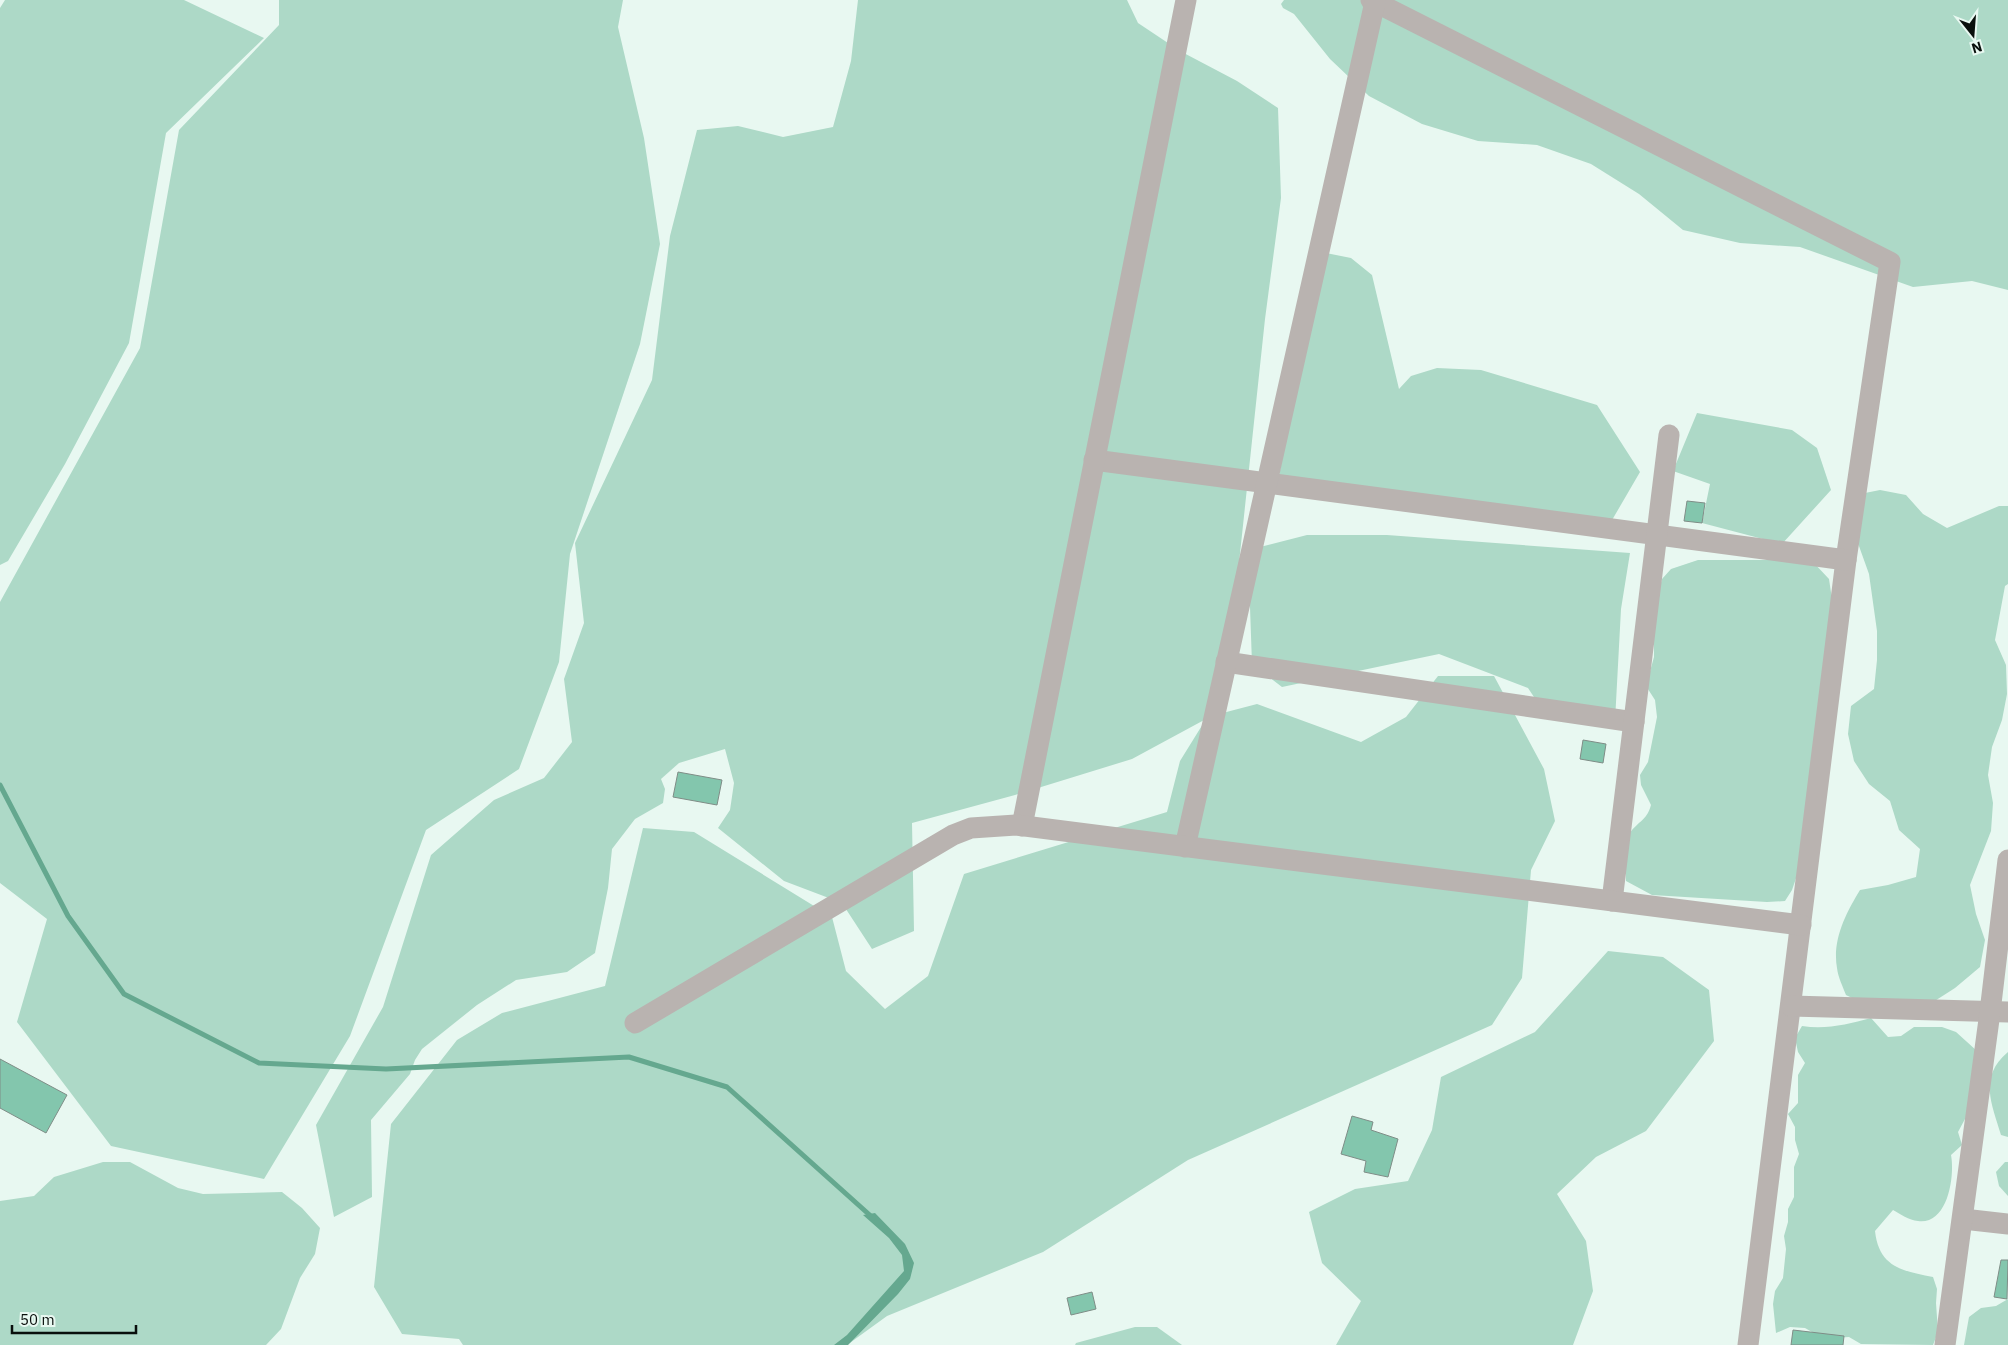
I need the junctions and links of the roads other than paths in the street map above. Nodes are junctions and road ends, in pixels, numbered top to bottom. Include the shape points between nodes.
1 (1186, 0) edge
2 (1373, 1) edge
3 (1669, 434) dead end
4 (1094, 460) junction
5 (1267, 483) junction
6 (1656, 535) junction
7 (1846, 560) junction
8 (1226, 662) junction
9 (1634, 722) junction
10 (1022, 826) junction
11 (1185, 847) junction
12 (2008, 860) edge
13 (1612, 901) junction
14 (1801, 925) junction
15 (1791, 1006) junction
16 (1999, 1012) edge
17 (635, 1023) dead end
18 (1963, 1219) junction
19 (2008, 1224) edge
20 (1748, 1345) edge
21 (1945, 1345) edge

1 - 4 street
2 - 5 street
2 - 7 street via 1890,262
3 - 6 street
4 - 5 street
4 - 10 street
5 - 6 street
5 - 8 street
6 - 7 street
6 - 9 street
7 - 14 street
8 - 9 street
8 - 11 street
9 - 13 street
10 - 11 street
10 - 17 street via 971,828 953,835
11 - 13 street
12 - 16 street
13 - 14 street
14 - 15 street
15 - 16 street
15 - 20 street
16 - 18 street
18 - 19 street
18 - 21 street

